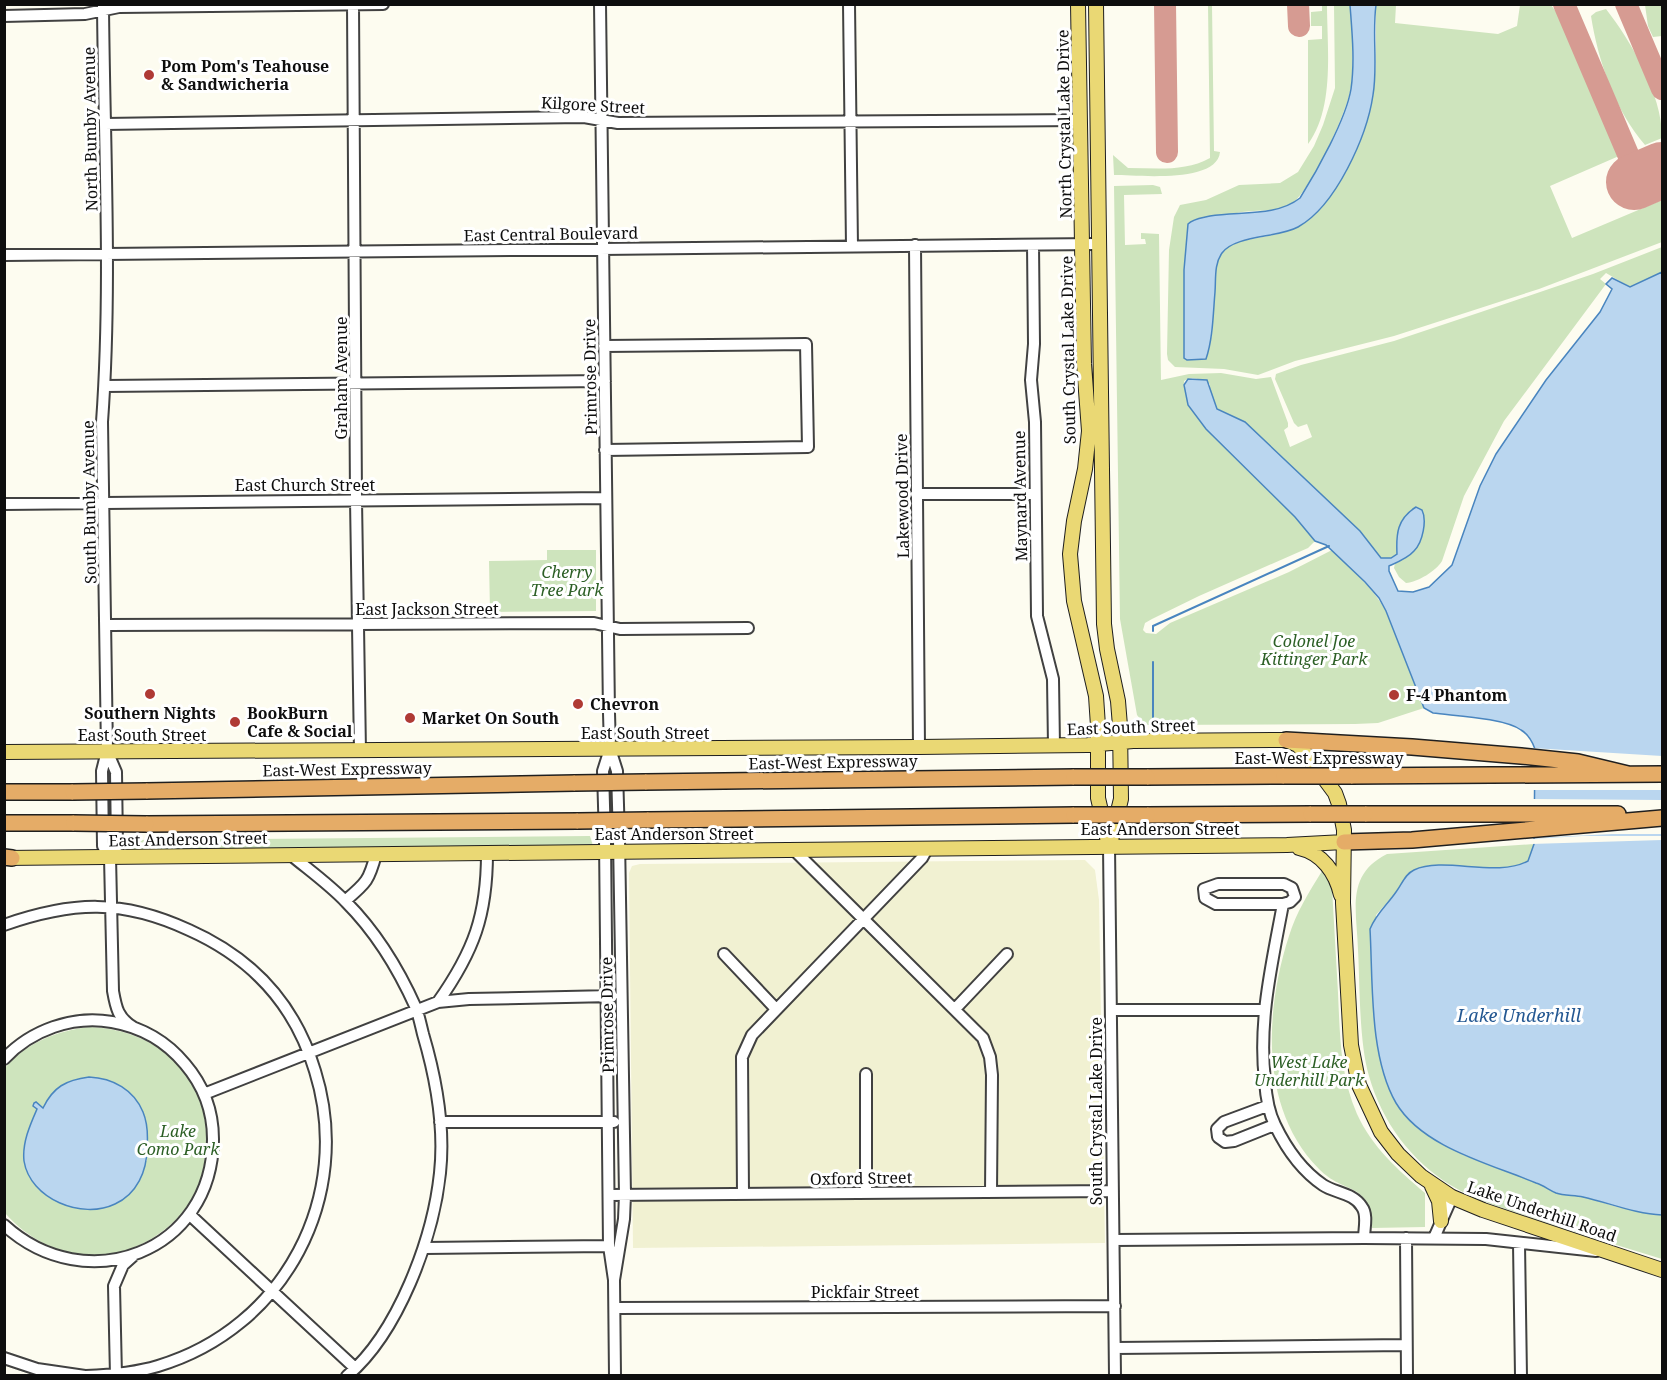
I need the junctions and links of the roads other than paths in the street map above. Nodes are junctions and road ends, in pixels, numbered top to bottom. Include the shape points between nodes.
1 (383, 4) edge
2 (600, 4) edge
3 (849, 4) edge
4 (1078, 4) edge
5 (1096, 4) edge
6 (353, 5) edge
7 (103, 8) edge
8 (4, 16) edge
9 (353, 120) junction
10 (602, 120) junction
11 (1080, 120) junction
12 (852, 122) junction
13 (105, 124) junction
14 (1098, 243) junction
15 (1082, 244) junction
16 (915, 245) junction
17 (1033, 245) junction
18 (852, 247) junction
19 (603, 248) junction
20 (355, 251) junction
21 (108, 254) junction
22 (4, 255) edge
23 (604, 346) junction
24 (605, 381) junction
25 (356, 384) junction
26 (105, 386) junction
27 (605, 450) junction
28 (916, 494) junction
29 (1035, 494) junction
30 (606, 498) junction
31 (356, 500) junction
32 (104, 502) junction
33 (4, 504) edge
34 (359, 624) junction
35 (106, 625) junction
36 (608, 626) junction
37 (748, 628) dead end
38 (1286, 740) junction
39 (1120, 742) junction
40 (1097, 744) junction
41 (1054, 746) junction
42 (919, 747) junction
43 (609, 749) junction
44 (107, 751) junction
45 (360, 751) junction
46 (4, 752) edge
47 (1628, 774) junction
48 (1662, 774) edge
49 (4, 792) edge
50 (1662, 816) edge
51 (4, 823) edge
52 (1344, 842) junction
53 (1287, 845) junction
54 (1109, 846) junction
55 (927, 849) junction
56 (794, 850) junction
57 (612, 851) junction
58 (487, 853) junction
59 (376, 854) junction
60 (291, 855) junction
61 (110, 857) junction
62 (7, 858) edge
63 (345, 901) junction
64 (1343, 903) junction
65 (1283, 904) junction
66 (111, 907) junction
67 (864, 920) junction
68 (4, 925) edge
69 (724, 954) dead end
70 (1007, 954) dead end
71 (113, 991) junction
72 (607, 996) junction
73 (622, 996) junction
74 (438, 1002) junction
75 (776, 1009) junction
76 (955, 1009) junction
77 (416, 1010) junction
78 (1112, 1010) junction
79 (1264, 1010) junction
80 (93, 1020) junction
81 (133, 1027) junction
82 (309, 1052) junction
83 (4, 1059) edge
84 (866, 1074) dead end
85 (204, 1094) junction
86 (1267, 1106) junction
87 (440, 1122) junction
88 (608, 1122) junction
89 (624, 1122) junction
90 (1274, 1125) junction
91 (1432, 1185) junction
92 (1113, 1191) junction
93 (991, 1192) junction
94 (866, 1193) junction
95 (742, 1194) junction
96 (609, 1195) junction
97 (626, 1195) junction
98 (1452, 1197) junction
99 (190, 1215) junction
100 (1441, 1221) junction
101 (4, 1225) edge
102 (1364, 1238) junction
103 (1406, 1238) junction
104 (1434, 1238) junction
105 (1114, 1240) junction
106 (1519, 1244) junction
107 (609, 1246) junction
108 (424, 1248) junction
109 (1608, 1252) junction
110 (133, 1256) junction
111 (95, 1262) junction
112 (1662, 1270) edge
113 (614, 1280) junction
114 (114, 1286) junction
115 (272, 1292) junction
116 (1115, 1306) junction
117 (615, 1308) junction
118 (1406, 1345) junction
119 (1115, 1348) junction
120 (4, 1358) edge
121 (351, 1372) edge
122 (116, 1375) edge
123 (86, 1376) edge
124 (615, 1376) edge
125 (1115, 1376) edge
126 (1407, 1376) edge
127 (1521, 1376) edge

1 - 6 street
2 - 10 street, Primrose Drive
3 - 12 street
4 - 11 main road, North Crystal Lake Drive
5 - 14 main road, North Crystal Lake Drive
6 - 7 street
6 - 9 street, Graham Avenue
7 - 8 street via 85,14
7 - 13 street, North Bumby Avenue
9 - 10 street, Kilgore Street
9 - 13 street, Kilgore Street
9 - 20 street, Graham Avenue
10 - 12 street, Kilgore Street
10 - 19 street, Primrose Drive
11 - 12 street, Kilgore Street
11 - 15 main road, North Crystal Lake Drive
12 - 18 street
13 - 21 street, North Bumby Avenue
14 - 15 street, East Central Boulevard
14 - 39 main road, South Crystal Lake Drive via 1104,624 1118,701
15 - 17 street, East Central Boulevard
15 - 40 main road, South Crystal Lake Drive via 1089,431 1070,554 1076,611 1096,696
16 - 17 street, East Central Boulevard
16 - 18 street, East Central Boulevard
16 - 28 street, Lakewood Drive
17 - 29 street, Maynard Avenue via 1031,380
18 - 19 street, East Central Boulevard
19 - 20 street, East Central Boulevard
19 - 23 street, Primrose Drive
20 - 21 street, East Central Boulevard
20 - 25 street, Graham Avenue
21 - 22 street, East Central Boulevard
21 - 26 street, South Bumby Avenue
23 - 24 street, Primrose Drive
23 - 27 street via 806,344 808,447
24 - 25 street
24 - 27 street, Primrose Drive
25 - 26 street
25 - 31 street, Graham Avenue
26 - 32 street, South Bumby Avenue
27 - 30 street, Primrose Drive
28 - 29 street
28 - 42 street, Lakewood Drive
29 - 41 street, Maynard Avenue via 1037,616 1053,679
30 - 31 street, East Church Street
30 - 36 street, Primrose Drive
31 - 32 street, East Church Street
31 - 34 street, Graham Avenue
32 - 33 street, East Church Street
32 - 35 street, South Bumby Avenue
34 - 35 street, East Jackson Street
34 - 36 street, East Jackson Street
34 - 45 street, Graham Avenue
35 - 44 street, South Bumby Avenue
36 - 37 street, East Jackson Street
36 - 43 street, Primrose Drive
38 - 39 main road, East South Street
38 - 47 highway via 1521,756 1578,762
38 - 52 main road, Lake Underhill Road via 1301,748 1335,793
39 - 40 main road, East South Street
39 - 54 main road, South Crystal Lake Drive via 1121,799
40 - 41 main road, East South Street
40 - 54 main road, South Crystal Lake Drive via 1098,798
41 - 42 main road, East South Street
42 - 43 main road, East South Street
43 - 45 main road, East South Street
43 - 57 street, Primrose Drive via 603,771
44 - 45 main road, East South Street
44 - 46 main road, East South Street
44 - 61 street, South Bumby Avenue via 116,772 117,846
47 - 48 highway, East-West Expressway
47 - 49 highway, East-West Expressway, bridge via 1074,777
50 - 51 highway, bridge via 1074,815
50 - 52 highway via 1523,832
52 - 53 main road, East Anderson Street
52 - 64 main road, Lake Underhill Road
53 - 54 main road, East Anderson Street
53 - 64 main road, Lake Underhill Road via 1319,856 1338,882
54 - 55 main road, East Anderson Street
54 - 78 street, South Crystal Lake Drive
55 - 56 main road, East Anderson Street
55 - 67 street
56 - 57 main road, East Anderson Street
56 - 67 street
57 - 58 main road, East Anderson Street
57 - 72 street, Primrose Drive
57 - 73 street, Primrose Drive
58 - 59 main road, East Anderson Street
58 - 74 street via 481,919 458,974
59 - 60 main road, East Anderson Street
59 - 63 street via 367,882
60 - 61 main road, East Anderson Street
60 - 63 street
61 - 62 main road, East Anderson Street
61 - 66 street, South Bumby Avenue
63 - 77 street via 383,949
64 - 91 main road, Lake Underhill Road via 1350,1032 1359,1085 1381,1132 1398,1154
65 - 65 street via 1295,897 1292,888 1284,884 1218,884 1204,889 1204,898 1216,904
65 - 79 street
66 - 68 street via 63,908
66 - 71 street, South Bumby Avenue
66 - 82 street via 178,925 234,954 270,987
67 - 75 street
67 - 76 street
69 - 75 street
70 - 76 street
71 - 80 street, South Bumby Avenue via 107,1011
71 - 81 street, South Bumby Avenue via 117,1012
72 - 73 street
72 - 74 street
72 - 88 street, Primrose Drive
73 - 89 street, Primrose Drive
74 - 77 street
75 - 95 street via 752,1035 742,1056
76 - 93 street via 983,1038 990,1056
77 - 82 street
77 - 87 street via 430,1058
78 - 79 street
78 - 92 street, South Crystal Lake Drive
79 - 86 street via 1262,1056
80 - 81 street
80 - 83 street via 53,1027 21,1044
81 - 85 street via 175,1052
82 - 85 street
82 - 115 street via 326,1114 326,1162 312,1222 298,1254
84 - 94 street
85 - 99 street via 213,1127 213,1156 204,1190
86 - 90 street
86 - 90 street via 1224,1122 1217,1129 1218,1137 1225,1142 1234,1141
87 - 88 street
87 - 108 street via 440,1173
88 - 89 street
88 - 96 street, Primrose Drive
89 - 97 street, Primrose Drive
90 - 102 street via 1296,1162 1324,1185 1362,1206
91 - 98 main road, Lake Underhill Road
91 - 100 main road
92 - 93 street, Oxford Street
92 - 105 street, South Crystal Lake Drive
93 - 94 street, Oxford Street
94 - 95 street, Oxford Street
95 - 97 street, Oxford Street
96 - 97 street, Oxford Street
96 - 107 street, Primrose Drive
97 - 113 street, Primrose Drive
98 - 100 street
98 - 109 main road, Lake Underhill Road
99 - 110 street via 164,1238
99 - 115 street
100 - 104 street
101 - 111 street via 54,1256
102 - 103 street
102 - 105 street
103 - 104 street
103 - 118 street
104 - 106 street
105 - 116 street, South Crystal Lake Drive
106 - 109 street
106 - 127 street
107 - 108 street
107 - 113 street, Primrose Drive
108 - 121 street via 394,1319
109 - 112 main road, Lake Underhill Road
110 - 111 street
110 - 114 street via 123,1265
111 - 114 street via 109,1271
113 - 117 street, Primrose Drive
114 - 122 street
115 - 121 street
115 - 122 street via 217,1340 160,1366
116 - 117 street, Pickfair Street
116 - 119 street, South Crystal Lake Drive
117 - 124 street, Primrose Drive
118 - 119 street
118 - 126 street
119 - 125 street, South Crystal Lake Drive
120 - 123 street via 37,1369
122 - 123 street

